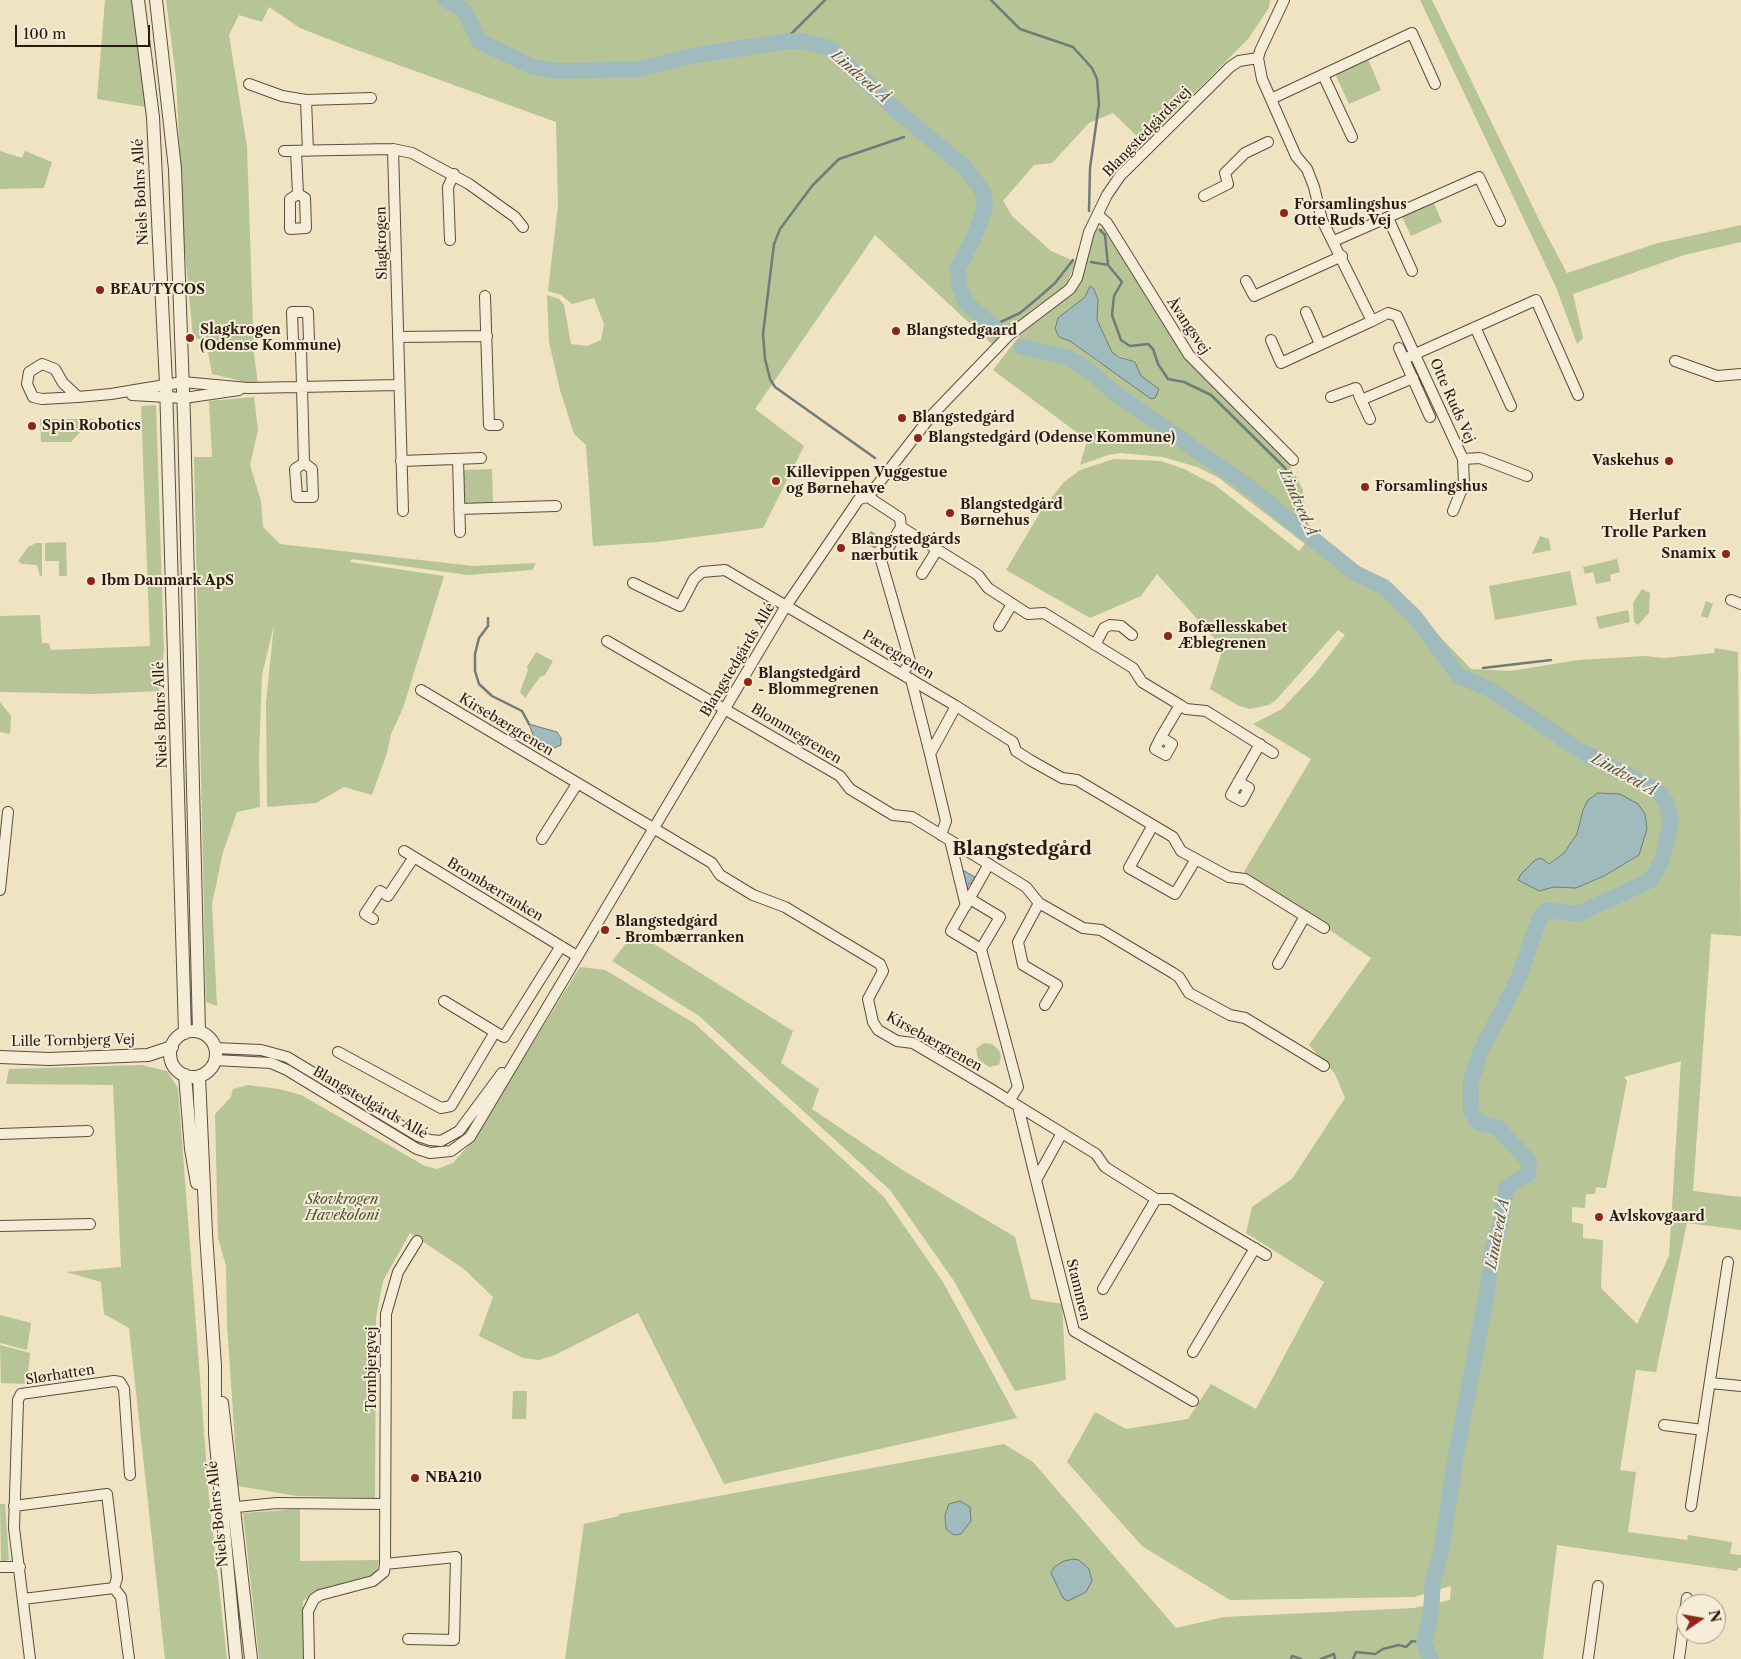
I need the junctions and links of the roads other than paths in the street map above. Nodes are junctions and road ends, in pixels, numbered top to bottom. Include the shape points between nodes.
1 (138, 0) edge
2 (156, 0) edge
3 (1284, 0) edge
4 (1258, 58) junction
5 (1323, 75) junction
6 (249, 84) dead end
7 (1435, 84) dead end
8 (371, 98) dead end
9 (1270, 99) junction
10 (306, 100) junction
11 (1352, 137) dead end
12 (1268, 142) dead end
13 (393, 149) junction
14 (296, 151) junction
15 (308, 151) junction
16 (284, 152) dead end
17 (454, 174) junction
18 (298, 194) dead end
19 (1204, 196) dead end
20 (1098, 215) junction
21 (1388, 218) junction
22 (1500, 221) dead end
23 (523, 227) dead end
24 (450, 240) dead end
25 (1334, 241) junction
26 (1342, 256) junction
27 (1412, 271) dead end
28 (1246, 281) dead end
29 (485, 296) dead end
30 (1306, 312) dead end
31 (1372, 321) junction
32 (1027, 322) joint
33 (1475, 327) junction
34 (486, 336) junction
35 (398, 337) junction
36 (1270, 340) dead end
37 (1320, 344) junction
38 (1399, 348) dead end
39 (302, 349) dead end
40 (1416, 354) junction
41 (1404, 360) junction
42 (1675, 361) dead end
43 (1741, 374) edge
44 (1413, 378) junction
45 (399, 386) junction
46 (248, 388) junction
47 (302, 388) junction
48 (175, 390) junction
49 (1578, 395) dead end
50 (78, 397) junction
51 (1331, 397) dead end
52 (1362, 400) junction
53 (1511, 406) dead end
54 (1430, 417) dead end
55 (1370, 419) dead end
56 (498, 425) dead end
57 (481, 458) dead end
58 (458, 459) junction
59 (1463, 459) junction
60 (1293, 460) dead end
61 (401, 461) junction
62 (304, 463) dead end
63 (1527, 476) dead end
64 (868, 497) junction
65 (556, 506) dead end
66 (459, 509) junction
67 (403, 511) dead end
68 (1453, 511) dead end
69 (902, 527) junction
70 (460, 532) dead end
71 (936, 550) junction
72 (922, 574) dead end
73 (633, 584) dead end
74 (1730, 600) dead end
75 (1012, 604) junction
76 (1741, 604) edge
77 (786, 606) junction
78 (999, 626) dead end
79 (1132, 635) dead end
80 (607, 641) dead end
81 (1095, 644) junction
82 (907, 676) junction
83 (421, 690) dead end
84 (1180, 705) junction
85 (956, 706) junction
86 (725, 708) junction
87 (1161, 737) dead end
88 (1260, 744) junction
89 (1273, 753) dead end
90 (930, 754) junction
91 (1238, 782) dead end
92 (577, 784) junction
93 (8, 812) dead end
94 (1153, 825) junction
95 (652, 829) junction
96 (542, 838) dead end
97 (946, 838) junction
98 (404, 851) dead end
99 (414, 857) junction
100 (1196, 859) junction
101 (989, 864) junction
102 (0, 890) edge
103 (968, 903) junction
104 (1039, 903) junction
105 (1305, 916) junction
106 (373, 919) dead end
107 (1324, 928) dead end
108 (562, 946) junction
109 (981, 949) junction
110 (577, 956) junction
111 (1278, 964) dead end
112 (444, 1001) dead end
113 (1045, 1005) dead end
114 (199, 1032) junction
115 (494, 1032) junction
116 (185, 1033) junction
117 (172, 1047) junction
118 (338, 1052) dead end
119 (215, 1054) junction
120 (148, 1055) junction
121 (0, 1057) edge
122 (172, 1061) junction
123 (1324, 1066) dead end
124 (185, 1075) junction
125 (199, 1076) junction
126 (1014, 1103) junction
127 (88, 1131) dead end
128 (1062, 1133) junction
129 (0, 1134) edge
130 (1036, 1180) junction
131 (1156, 1199) junction
132 (90, 1224) dead end
133 (0, 1226) edge
134 (206, 1234) junction
135 (417, 1240) dead end
136 (1255, 1248) junction
137 (1266, 1255) dead end
138 (1728, 1262) dead end
139 (1103, 1289) dead end
140 (1193, 1352) dead end
141 (1710, 1383) junction
142 (1741, 1386) edge
143 (1193, 1401) dead end
144 (1664, 1425) dead end
145 (1703, 1430) junction
146 (130, 1475) dead end
147 (385, 1504) junction
148 (14, 1506) junction
149 (1692, 1506) dead end
150 (227, 1508) junction
151 (385, 1564) junction
152 (0, 1567) edge
153 (20, 1567) junction
154 (1598, 1586) dead end
155 (114, 1588) junction
156 (23, 1599) junction
157 (408, 1639) dead end
158 (1680, 1644) edge
159 (237, 1657) edge
160 (30, 1659) edge
161 (129, 1659) edge
162 (251, 1659) edge
163 (309, 1659) edge
164 (1588, 1659) edge
165 (1678, 1659) edge

1 - 48 street, Niels Bohrs Allé via 153,117 161,283
2 - 48 street, Niels Bohrs Allé via 175,169
3 - 4 street via 1266,34
4 - 9 street
4 - 20 street, Blangstedgårdsvej via 1239,61 1230,67 1120,176
5 - 7 street via 1412,33
5 - 9 street
5 - 11 street
6 - 10 street via 282,96
8 - 10 street via 352,93
9 - 25 street via 1296,156 1307,169 1322,220
10 - 15 street
12 - 19 street via 1245,153 1226,173 1228,184
13 - 15 street
13 - 17 street via 412,153
13 - 35 street, Slagkrogen
14 - 15 street
14 - 16 street
14 - 18 street
17 - 23 street via 515,217
17 - 24 street via 448,187
20 - 32 street, Blangstedgårdsvej via 1070,289
20 - 60 street, Åvangsvej via 1107,223 1189,355
21 - 22 street via 1479,176
21 - 25 street
21 - 27 street
25 - 26 street
26 - 28 street via 1254,296
26 - 31 street
29 - 34 street
30 - 37 street
31 - 37 street, Otte Ruds Vej
31 - 40 street, Otte Ruds Vej via 1388,313 1397,316
32 - 64 street, Blangstedgårds Allé via 1008,336 931,416
33 - 40 street, Otte Ruds Vej
33 - 49 street, Otte Ruds Vej via 1536,300
33 - 53 street
34 - 35 street
34 - 56 street via 489,425
35 - 45 street, Slagkrogen
36 - 37 street, Otte Ruds Vej via 1280,363
38 - 41 street, Otte Ruds Vej
39 - 47 street
40 - 41 street, Otte Ruds Vej
40 - 59 street, Otte Ruds Vej
41 - 44 street, Otte Ruds Vej
42 - 43 street via 1717,376
44 - 52 street, Otte Ruds Vej
44 - 54 street, Otte Ruds Vej
45 - 47 street
45 - 61 street, Slagkrogen
46 - 47 street
46 - 48 street
46 - 48 street
47 - 62 street
48 - 50 street
48 - 114 street, Niels Bohrs Allé via 186,501
48 - 116 street, Niels Bohrs Allé
50 - 50 street via 33,397 27,384 29,372 42,364 55,369 63,383
51 - 52 street via 1356,388
52 - 55 street
57 - 58 street
58 - 61 street
58 - 66 street
59 - 63 street, Otte Ruds Vej via 1480,458
59 - 68 street, Otte Ruds Vej via 1464,484
61 - 67 street, Slagkrogen
64 - 69 street via 900,518
64 - 77 street, Blangstedgårds Allé via 860,499
65 - 66 street
66 - 70 street
69 - 71 street
69 - 82 street via 881,560 910,661
71 - 72 street
71 - 75 street via 978,574 988,588
73 - 77 street, Pæregrenen via 680,606 694,579 702,572 725,570
74 - 76 street
75 - 78 street
75 - 81 street via 1028,614 1044,613
77 - 82 street, Pæregrenen
77 - 86 street, Blangstedgårds Allé
79 - 81 street via 1120,626 1110,625 1104,628
80 - 86 street, Blommegrenen
81 - 84 street via 1133,668 1142,682
82 - 85 street, Pæregrenen
82 - 90 street
83 - 92 street, Kirsebærgrenen
84 - 87 street
84 - 88 street via 1186,709 1206,711
85 - 90 street
85 - 94 street, Pæregrenen via 1013,742 1016,751 1030,760 1062,778 1077,780
86 - 95 street, Blangstedgårds Allé
86 - 97 street, Blommegrenen via 840,776 850,789 893,815 912,817
88 - 89 street
88 - 91 street
90 - 97 street via 946,820
92 - 95 street, Kirsebærgrenen
92 - 96 street
93 - 102 street
94 - 100 street, Pæregrenen via 1173,837 1182,851
94 - 100 street via 1129,868 1175,894
95 - 110 street, Blangstedgårds Allé
95 - 126 street, Kirsebærgrenen via 712,864 720,875 753,895 785,907 880,964 883,971 868,999 878,1030 897,1041 913,1043
97 - 101 street, Blommegrenen
97 - 103 street
98 - 99 street, Brombærranken
99 - 106 street via 388,896 380,891 365,914
99 - 108 street, Brombærranken
100 - 105 street, Pæregrenen via 1228,878 1245,879
101 - 103 street
101 - 104 street, Blommegrenen via 1026,887
103 - 109 street via 951,931
103 - 109 street via 1000,918
104 - 113 street via 1018,942 1023,965 1057,985
104 - 123 street, Blommegrenen via 1083,928 1101,930 1179,977 1189,993 1230,1015 1245,1018
105 - 107 street, Pæregrenen
105 - 111 street
108 - 110 street, Brombærranken
108 - 115 street via 504,1037
109 - 126 street via 1018,1087
110 - 119 street, Blangstedgårds Allé via 470,1137 442,1153 417,1149 271,1063
112 - 115 street
114 - 116 street
114 - 119 street via 209,1038
115 - 118 street via 451,1106 441,1108
116 - 117 street
117 - 120 street, Lille Tornbjerg Vej
117 - 122 street
119 - 125 street via 209,1070
120 - 121 street, Lille Tornbjerg Vej via 49,1059
120 - 122 street, Lille Tornbjerg Vej
122 - 124 street
124 - 125 street
124 - 134 street, Niels Bohrs Allé via 191,1149
125 - 134 street, Niels Bohrs Allé
126 - 128 street, Kirsebærgrenen
126 - 130 street, Stammen
127 - 129 street
128 - 130 street
128 - 131 street, Kirsebærgrenen via 1096,1154 1105,1167
130 - 143 street, Stammen via 1074,1331
131 - 136 street, Kirsebærgrenen via 1171,1198
131 - 139 street
132 - 133 street
134 - 150 street, Niels Bohrs Allé via 215,1366 215,1433
135 - 147 street, Tornbjergvej via 398,1272 386,1314
136 - 137 street, Kirsebærgrenen
136 - 140 street
138 - 141 street
141 - 142 street
141 - 145 street
144 - 145 street
145 - 149 street
146 - 148 street, Slørhatten via 124,1389 120,1382 28,1392 21,1394 18,1400
147 - 150 street via 277,1503
147 - 151 street, Tornbjergvej
148 - 153 street, Slørhatten
148 - 155 street via 107,1494 117,1578
150 - 159 street, Niels Bohrs Allé
150 - 162 street, Niels Bohrs Allé
151 - 157 street via 456,1557 454,1640
151 - 163 street via 384,1572 373,1581 314,1599 308,1612
152 - 153 street
153 - 156 street, Slørhatten
154 - 164 street
155 - 156 street
155 - 161 street via 121,1597
156 - 160 street, Slørhatten
158 - 165 street

